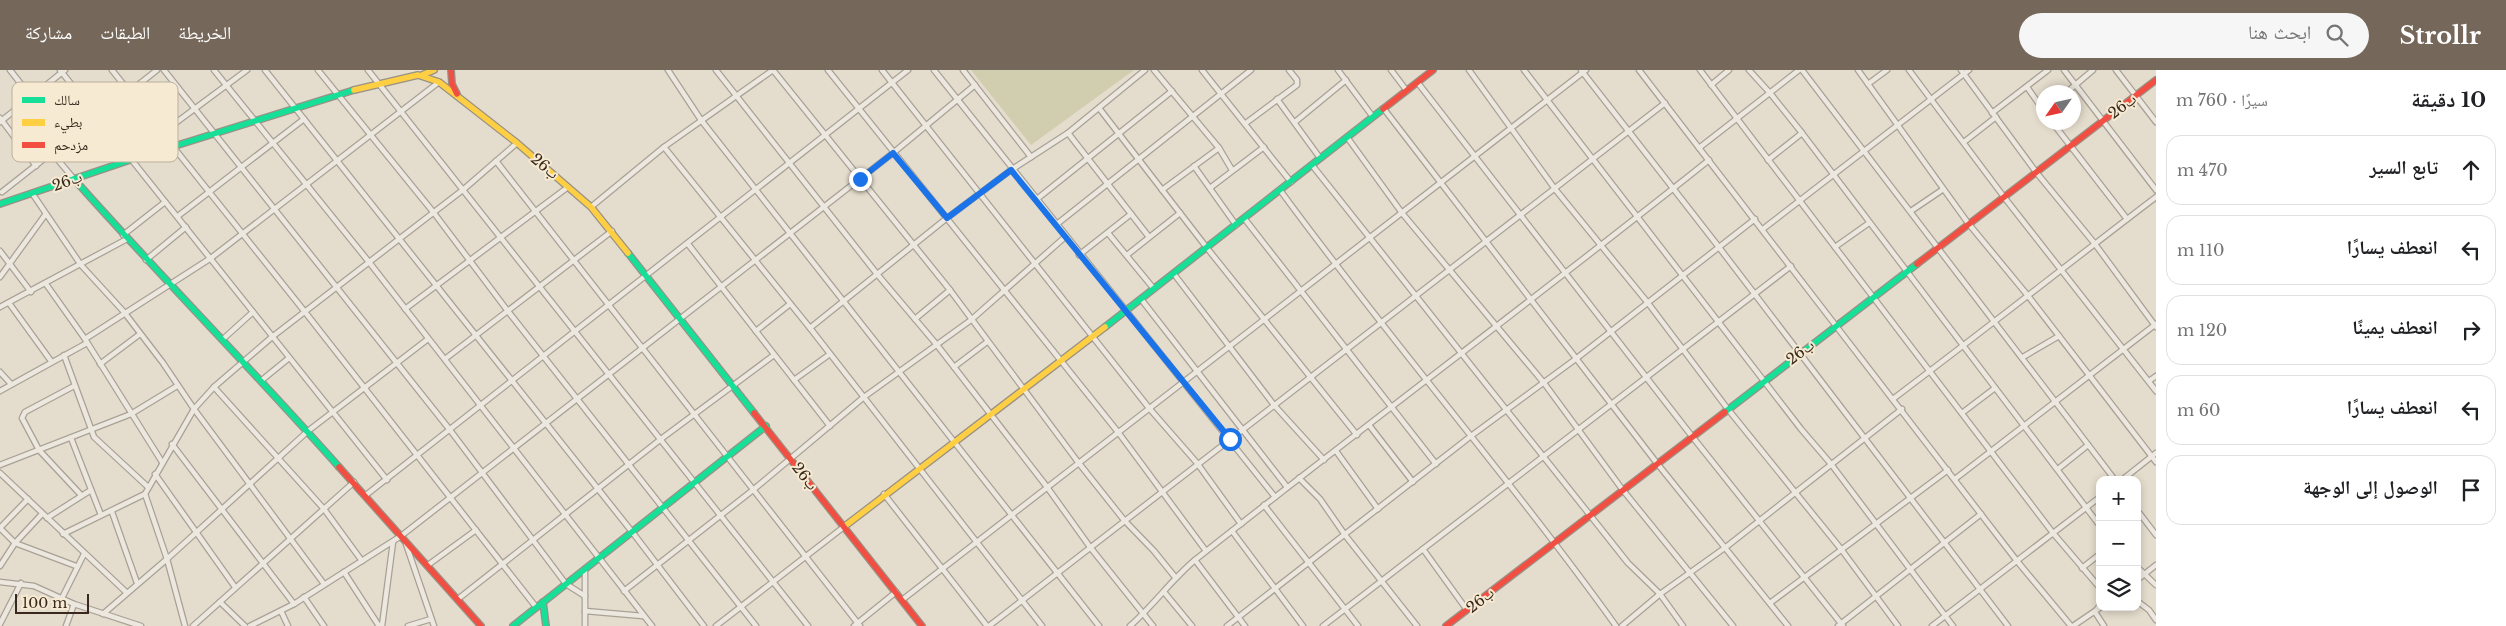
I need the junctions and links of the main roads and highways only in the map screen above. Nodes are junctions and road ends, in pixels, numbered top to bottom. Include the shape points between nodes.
1 (434, 70) edge
2 (451, 70) edge
3 (1433, 70) edge
4 (418, 73) edge
5 (2156, 80) edge
6 (457, 95) junction
7 (178, 146) edge
8 (124, 162) edge
9 (74, 179) junction
10 (0, 204) edge
11 (766, 426) junction
12 (845, 526) junction
13 (543, 602) junction
14 (481, 626) edge
15 (513, 626) edge
16 (546, 626) edge
17 (922, 626) edge
18 (1446, 626) edge

1 - 4 main road
2 - 6 main road
3 - 12 main road via 1154,290
4 - 6 main road, 26ب
4 - 7 main road, 26ب
5 - 18 main road, 26ب
6 - 11 main road, 26ب via 591,207
8 - 9 main road, 26ب
9 - 10 main road, 26ب
9 - 14 main road via 146,260 244,360
11 - 12 main road, 26ب
11 - 13 main road
12 - 17 main road, 26ب
13 - 15 main road
13 - 16 main road

